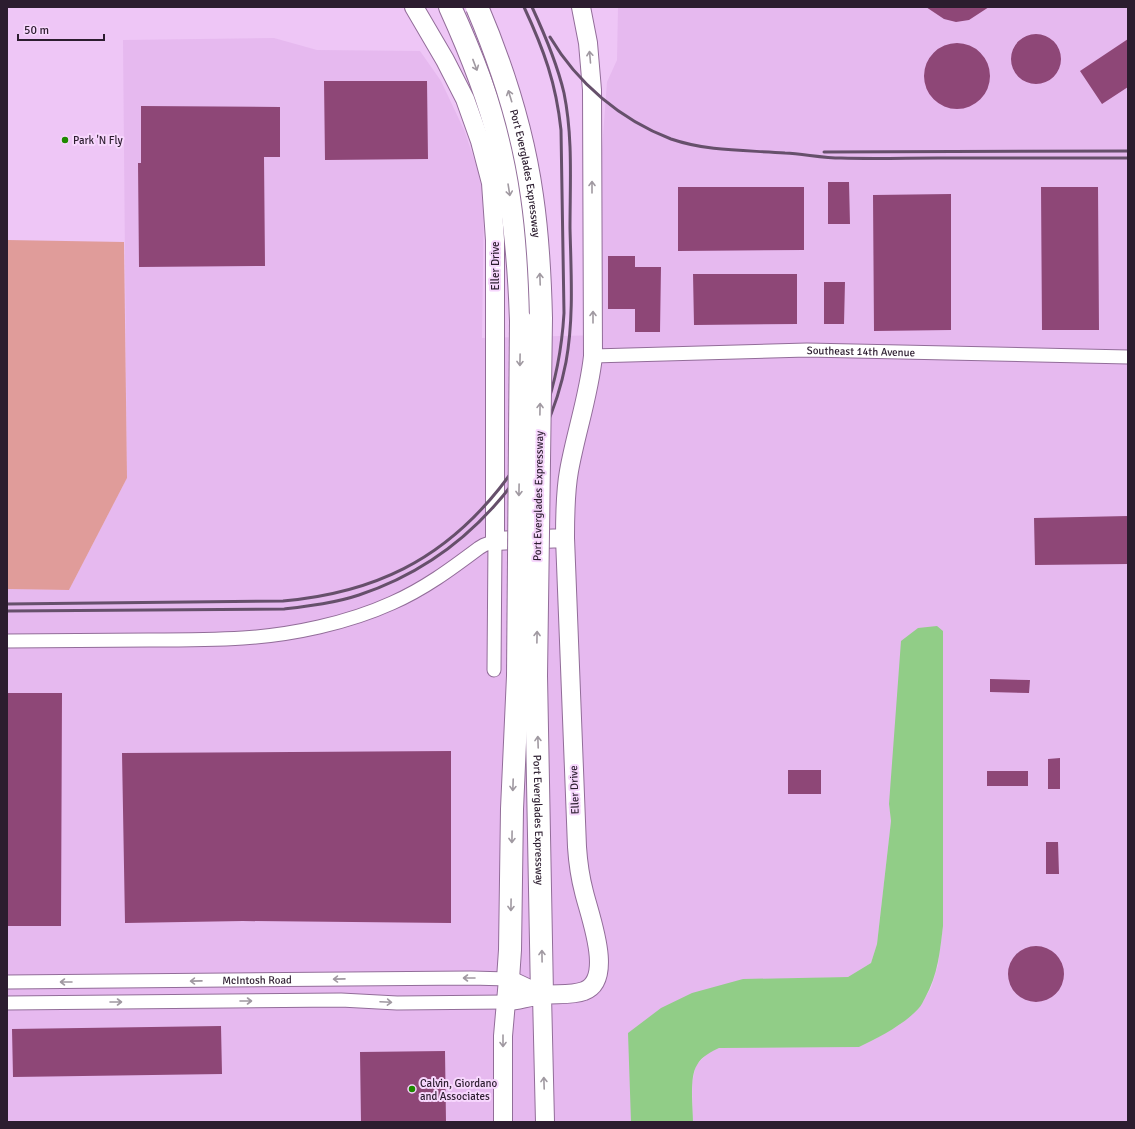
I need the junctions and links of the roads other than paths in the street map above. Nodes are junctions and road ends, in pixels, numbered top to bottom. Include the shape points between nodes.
1 (414, 7) edge
2 (446, 7) edge
3 (450, 7) edge
4 (477, 7) edge
5 (581, 7) edge
6 (460, 29) junction
7 (593, 356) junction
8 (1128, 357) edge
9 (566, 538) junction
10 (495, 541) junction
11 (7, 641) edge
12 (494, 670) dead end
13 (527, 676) junction
14 (508, 979) junction
15 (7, 982) edge
16 (542, 995) junction
17 (506, 1002) junction
18 (7, 1003) edge
19 (503, 1122) edge
20 (545, 1122) edge

1 - 10 street, Eller Drive via 464,98 480,141 491,183 495,223
2 - 6 highway
3 - 6 highway, Port Everglades Expressway
13 -> 4 highway, Port Everglades Expressway, bridge via 541,318 537,237 525,154 515,114 504,76
7 -> 5 street, Eller Drive via 592,90 588,42
6 -> 13 highway, Port Everglades Expressway, bridge via 475,65 500,143 518,252
7 - 8 street, Southeast 14th Avenue via 807,350
7 - 9 street, Eller Drive via 588,393 569,472
9 - 10 street
9 - 16 street, Eller Drive via 577,847 581,879 595,934 599,968 595,981 586,991
10 - 11 street via 479,548 425,587 397,601 355,617 311,628 267,636 218,640
10 - 12 street, Eller Drive
13 -> 14 highway, Port Everglades Expressway via 512,810
16 -> 13 highway, Port Everglades Expressway
14 -> 15 street, McIntosh Road
14 - 16 street, Eller Drive
14 - 17 street
16 - 17 street, Eller Drive
20 -> 16 street
18 -> 17 street, McIntosh Road via 334,1000 397,1003
17 -> 19 street via 503,1036

